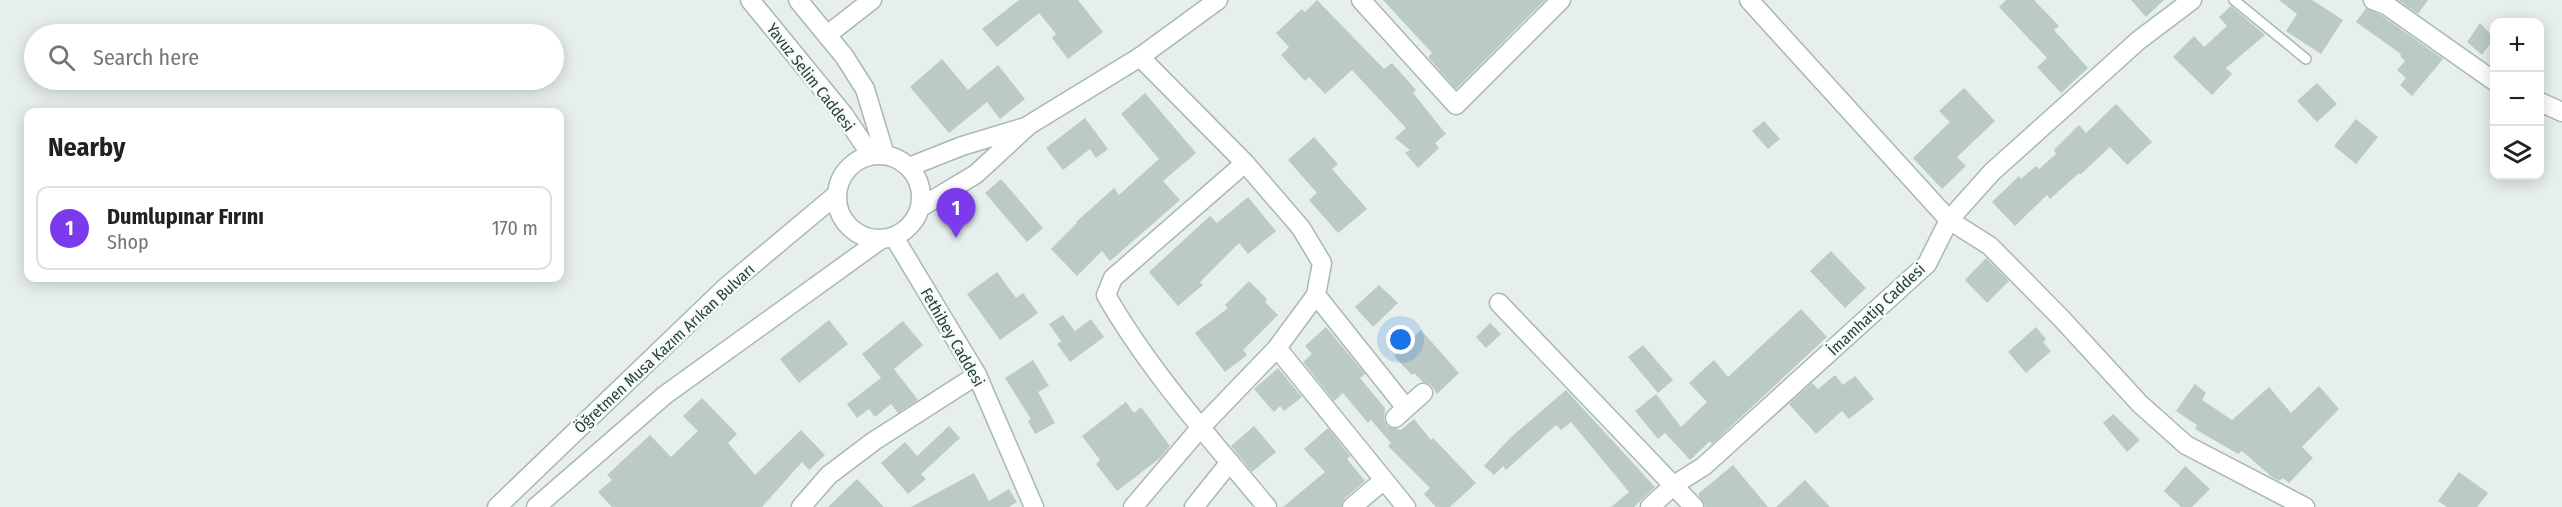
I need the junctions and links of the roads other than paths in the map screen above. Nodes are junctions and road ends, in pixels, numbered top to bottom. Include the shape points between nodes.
1 (750, 0) edge
2 (798, 0) edge
3 (872, 0) edge
4 (1218, 0) edge
5 (1361, 0) edge
6 (1561, 0) edge
7 (1749, 0) edge
8 (2192, 0) edge
9 (2234, 0) edge
10 (2373, 0) edge
11 (827, 35) junction
12 (1140, 57) junction
13 (2306, 59) dead end
14 (2490, 78) edge
15 (2544, 104) edge
16 (2562, 112) edge
17 (1029, 126) junction
18 (878, 155) junction
19 (1245, 163) junction
20 (909, 167) junction
21 (836, 195) junction
22 (921, 207) junction
23 (1949, 220) junction
24 (887, 239) junction
25 (1316, 295) junction
26 (1499, 303) dead end
27 (1276, 348) junction
28 (977, 375) junction
29 (1423, 393) dead end
30 (1201, 427) junction
31 (1230, 462) junction
32 (1384, 480) junction
33 (1674, 486) junction
34 (807, 505) edge
35 (2300, 506) edge
36 (497, 507) edge
37 (536, 507) edge
38 (1034, 507) edge
39 (1133, 507) edge
40 (1194, 507) edge
41 (1268, 507) edge
42 (1352, 507) edge
43 (1406, 507) edge
44 (1650, 507) edge
45 (1694, 507) edge

1 - 18 street, Yavuz Selim Caddesi
2 - 11 street, Yavuz Selim Caddesi
3 - 11 street
4 - 12 street
5 - 6 street via 1456,105
7 - 23 street
8 - 23 street, İmamhatip Caddesi via 2139,40 2041,127 1992,172
9 - 13 lane
10 - 14 street via 2386,5
11 - 18 street, Yavuz Selim Caddesi via 865,89
12 - 17 street
12 - 19 street
15 - 16 street
17 - 20 street
17 - 22 street via 976,174
18 - 20 street via 898,159
18 - 21 street via 857,160 846,169
19 - 25 street via 1301,228 1322,263
19 - 30 street via 1113,278 1106,295 1124,327
20 - 22 street via 918,179
21 - 24 street via 843,221 860,235
21 - 36 street, Öğretmen Musa Kazım Arıkan Bulvarı via 726,287
22 - 24 street via 906,230
23 - 33 street, İmamhatip Caddesi via 1927,264 1704,466
23 - 35 street via 1990,246 2140,404 2186,446
24 - 28 street, Fethibey Caddesi
24 - 37 street, Öğretmen Musa Kazım Arıkan Bulvarı via 665,395
25 - 27 street
25 - 29 street via 1400,413
26 - 33 street
27 - 30 street
27 - 32 street
28 - 34 street via 856,454 829,475
28 - 38 street, Fethibey Caddesi
30 - 31 street
30 - 39 street
31 - 40 street
31 - 41 street
32 - 42 street
32 - 43 street
33 - 44 street, İmamhatip Caddesi
33 - 45 street

